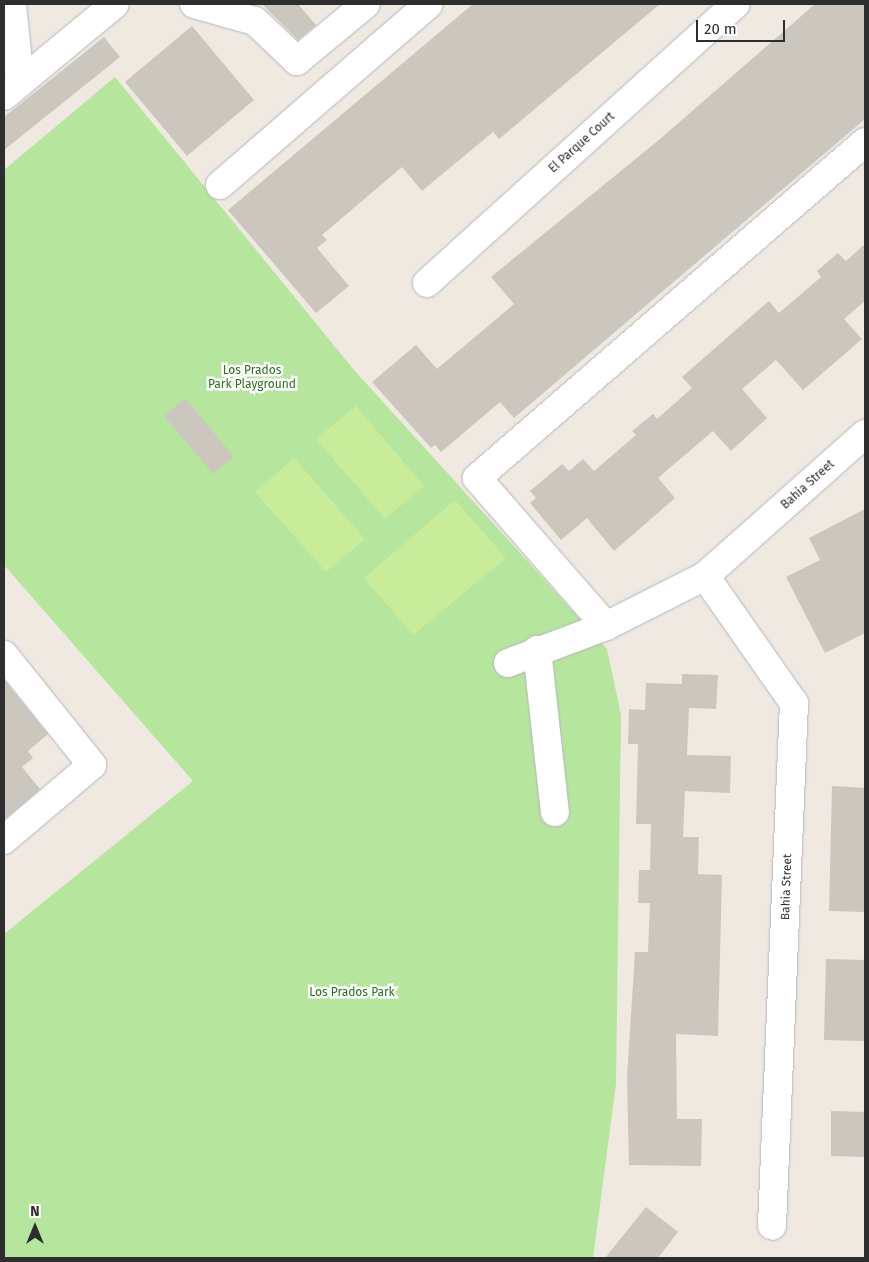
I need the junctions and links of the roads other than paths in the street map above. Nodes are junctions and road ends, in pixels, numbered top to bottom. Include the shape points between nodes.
1 (12, 4) edge
2 (115, 4) edge
3 (194, 4) edge
4 (366, 4) edge
5 (429, 4) edge
6 (736, 4) edge
7 (12, 89) edge
8 (865, 142) edge
9 (220, 185) dead end
10 (427, 283) dead end
11 (865, 434) edge
12 (706, 576) junction
13 (606, 626) junction
14 (537, 650) junction
15 (4, 655) edge
16 (508, 663) dead end
17 (555, 812) dead end
18 (4, 840) edge
19 (772, 1226) dead end

1 - 7 street
2 - 7 street
3 - 4 street via 255,21 297,61
5 - 9 street
6 - 10 street, El Parque Court
8 - 13 street via 477,478
11 - 12 street, Bahia Street
12 - 13 street, Bahia Street
12 - 19 street, Bahia Street via 794,703
13 - 14 street, Bahia Street
14 - 16 street, Bahia Street
14 - 17 street
15 - 18 street via 92,765

